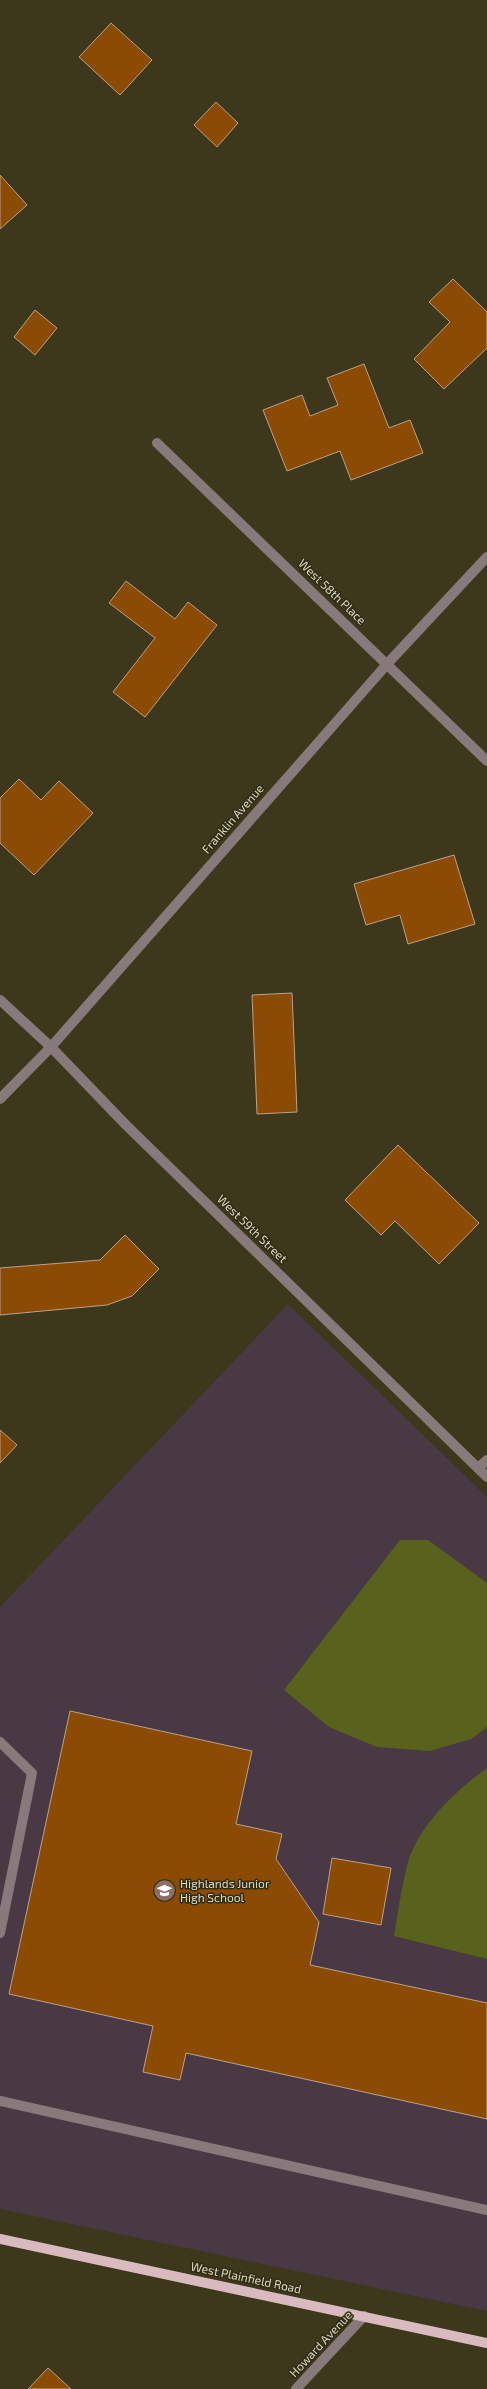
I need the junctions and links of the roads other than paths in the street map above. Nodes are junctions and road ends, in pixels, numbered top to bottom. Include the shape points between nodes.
1 (158, 443) dead end
2 (487, 557) edge
3 (388, 663) junction
4 (487, 760) edge
5 (0, 1000) edge
6 (51, 1047) junction
7 (0, 1099) edge
8 (487, 1460) edge
9 (478, 1468) junction
10 (487, 1477) edge
11 (0, 1742) edge
12 (0, 1933) edge
13 (0, 2101) edge
14 (487, 2210) edge
15 (0, 2239) edge
16 (364, 2316) junction
17 (487, 2343) edge
18 (296, 2389) edge

1 - 3 street, West 58th Place
2 - 3 street, Franklin Avenue
3 - 4 street, West 58th Place
3 - 6 street, Franklin Avenue
5 - 6 street, West 59th Street
6 - 7 street, Franklin Avenue
6 - 9 street, West 59th Street via 126,1125
8 - 9 street
9 - 10 street, West 59th Street
11 - 12 street via 32,1773
13 - 14 street
15 - 16 main road, West Plainfield Road
16 - 17 main road, West Plainfield Road
16 - 18 street, Howard Avenue

